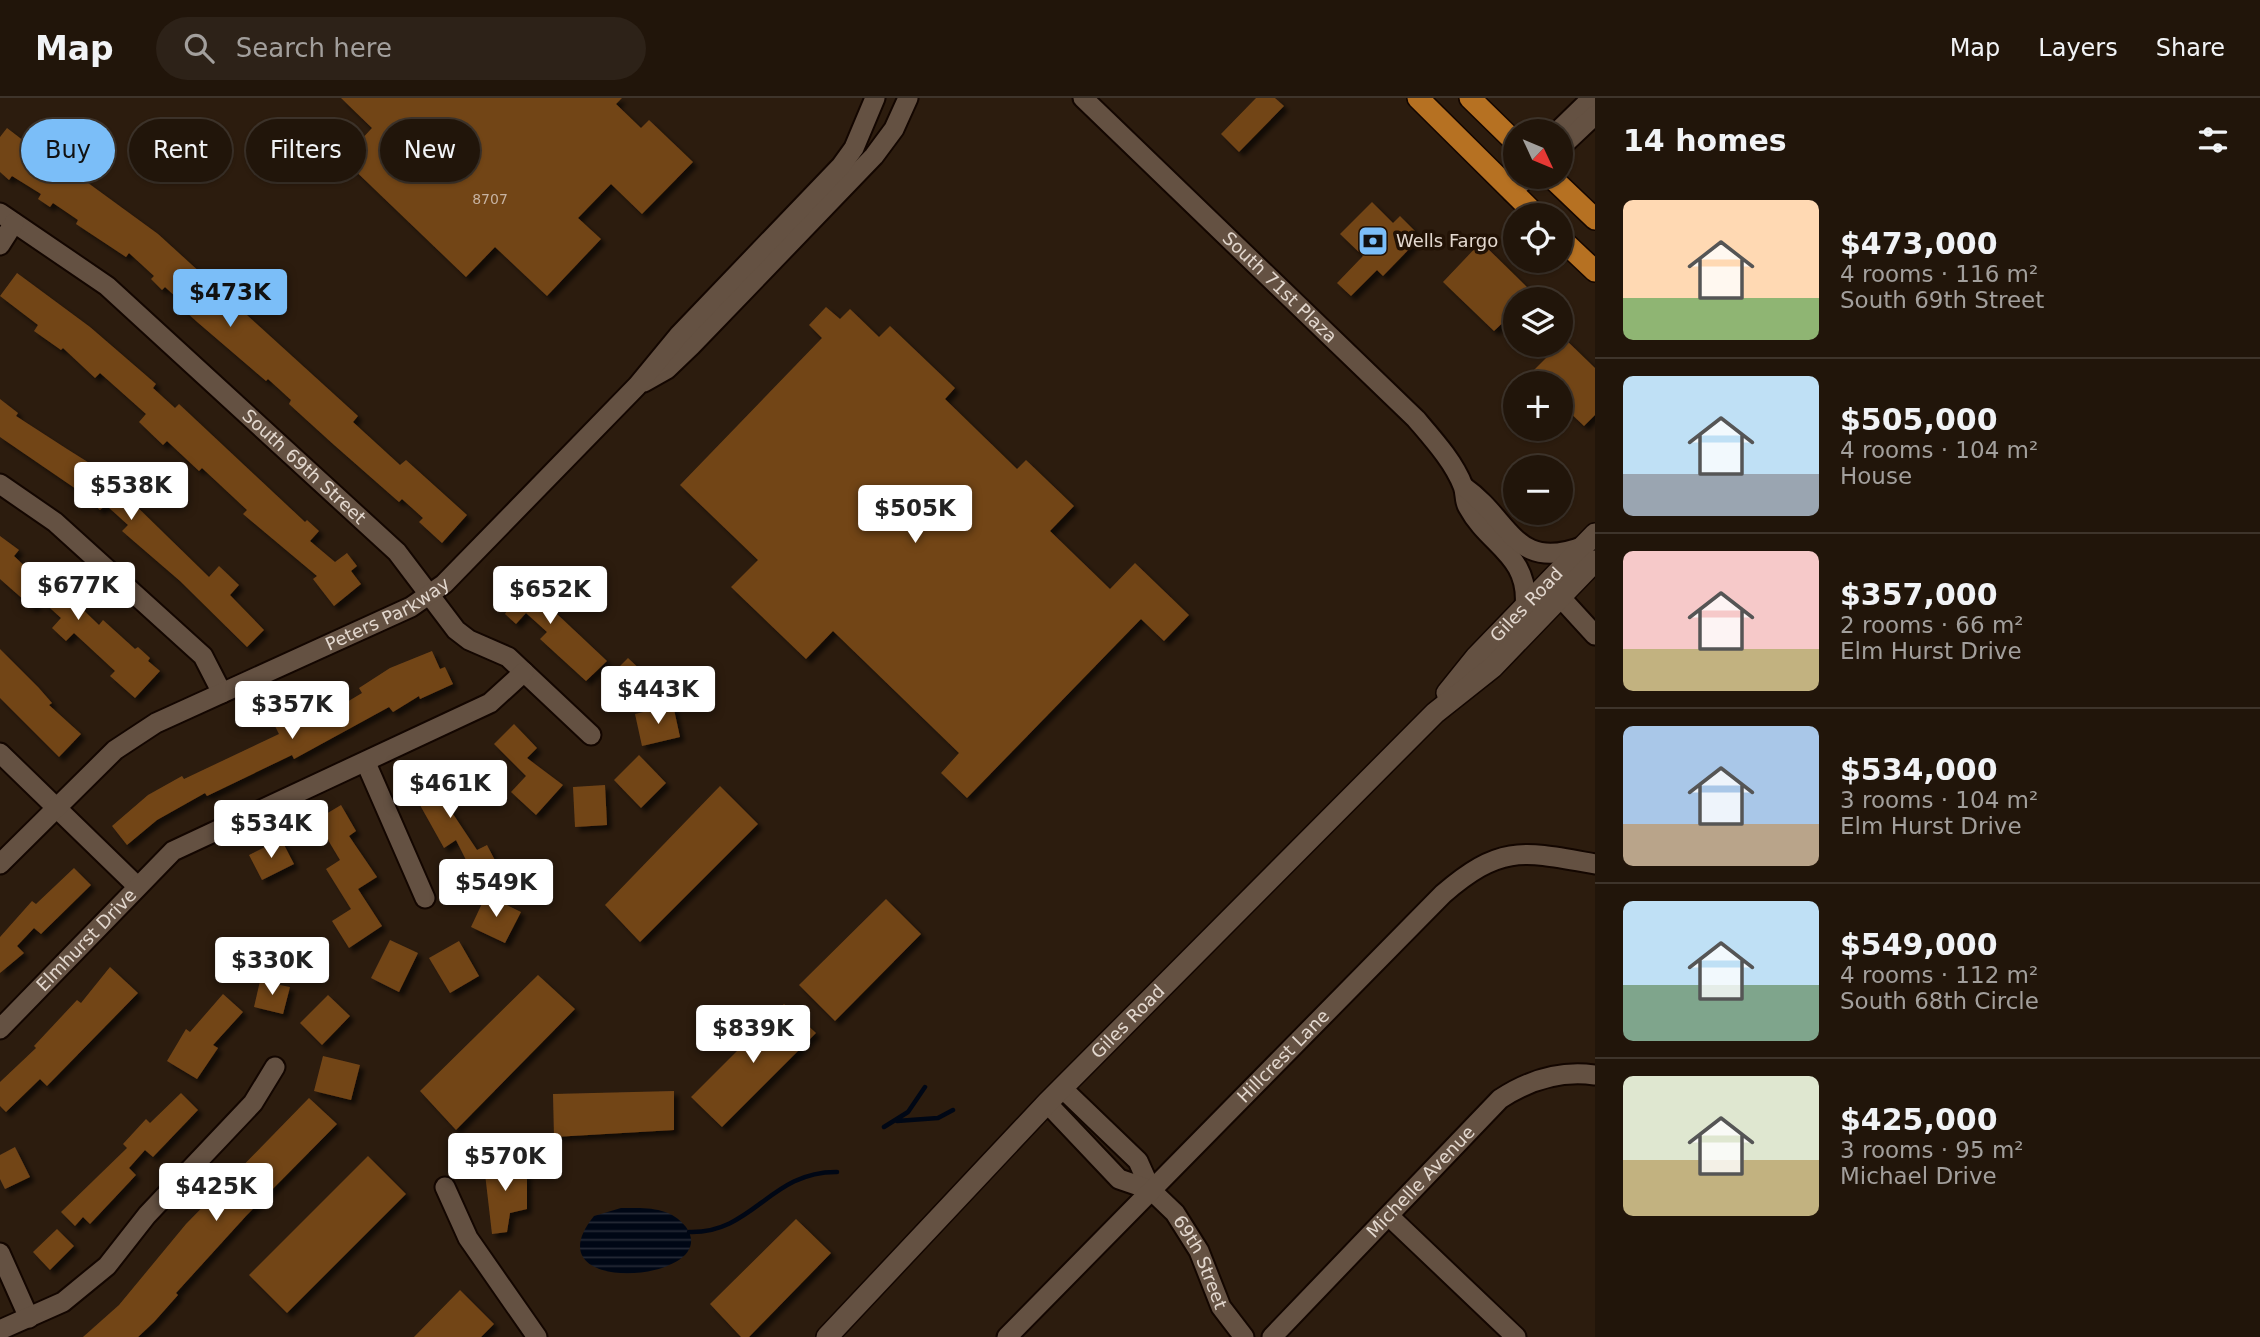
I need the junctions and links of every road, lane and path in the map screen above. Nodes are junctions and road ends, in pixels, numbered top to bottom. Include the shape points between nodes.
1 (875, 98) edge
2 (908, 98) edge
3 (1083, 98) edge
4 (1418, 98) edge
5 (1470, 98) edge
6 (1592, 98) edge
7 (1595, 115) edge
8 (1570, 119) edge
9 (1503, 130) edge
10 (1573, 136) edge
11 (1503, 170) edge
12 (1564, 189) edge
13 (7, 218) edge
14 (1595, 219) edge
15 (0, 245) edge
16 (1573, 250) edge
17 (1595, 271) edge
18 (637, 386) junction
19 (0, 484) edge
20 (1464, 487) junction
21 (1591, 547) edge
22 (1555, 590) junction
23 (430, 595) junction
24 (1525, 607) junction
25 (1595, 635) edge
26 (524, 672) junction
27 (222, 693) junction
28 (1435, 713) junction
29 (591, 735) dead end
30 (0, 753) edge
31 (366, 763) junction
32 (56, 807) junction
33 (0, 864) edge
34 (1595, 864) edge
35 (137, 886) junction
36 (425, 898) dead end
37 (0, 1029) edge
38 (275, 1067) dead end
39 (1595, 1075) edge
40 (1054, 1095) junction
41 (445, 1187) dead end
42 (1151, 1190) junction
43 (1390, 1216) junction
44 (0, 1253) edge
45 (29, 1318) junction
46 (0, 1330) edge
47 (537, 1337) edge
48 (827, 1337) edge
49 (1007, 1337) edge
50 (1244, 1337) edge
51 (1272, 1337) edge
52 (1516, 1337) edge

1 - 18 street via 854,148 841,166 678,335
2 - 18 street via 894,129 874,156 691,346 667,369
3 - 20 street, South 71st Plaza via 1416,419
4 - 11 main road
5 - 9 main road
6 - 8 street
7 - 10 street
12 - 14 main road
13 - 15 street
13 - 23 street, South 69th Street via 107,286 397,552
16 - 17 main road
18 - 23 street, Peters Parkway via 457,573
19 - 27 street via 55,522 202,656
20 - 21 street, South 71st Plaza via 1532,551 1560,555
20 - 24 street, South 71st Plaza via 1466,506 1515,560 1527,590
21 - 22 street, Giles Road
22 - 24 street, Giles Road
22 - 25 street
22 - 28 street, Giles Road via 1493,667
23 - 26 street, South 69th Street via 463,636 508,657
23 - 27 street, Peters Parkway
24 - 28 street, Giles Road via 1476,657
26 - 29 street, South 69th Street
26 - 31 street, Elmhurst Drive via 490,703
27 - 32 street, Peters Parkway via 156,723 115,750
28 - 40 street, Giles Road
30 - 32 street
31 - 35 street, Elmhurst Drive via 173,851
31 - 36 street
32 - 33 street, Peters Parkway
32 - 35 street
34 - 42 street, Hillcrest Lane via 1522,853 1499,856 1471,870
35 - 37 street, Elmhurst Drive
38 - 45 street via 253,1103 147,1215 107,1266 63,1302
39 - 43 street, Michelle Avenue via 1578,1073 1525,1083 1500,1099
40 - 42 street via 1138,1161
40 - 48 street, Giles Road
41 - 47 street via 468,1237
42 - 49 street, Hillcrest Lane
42 - 50 street, 69th Street via 1175,1213 1199,1251 1221,1307
43 - 51 street, Michelle Avenue
43 - 52 street
44 - 45 street
45 - 46 street

